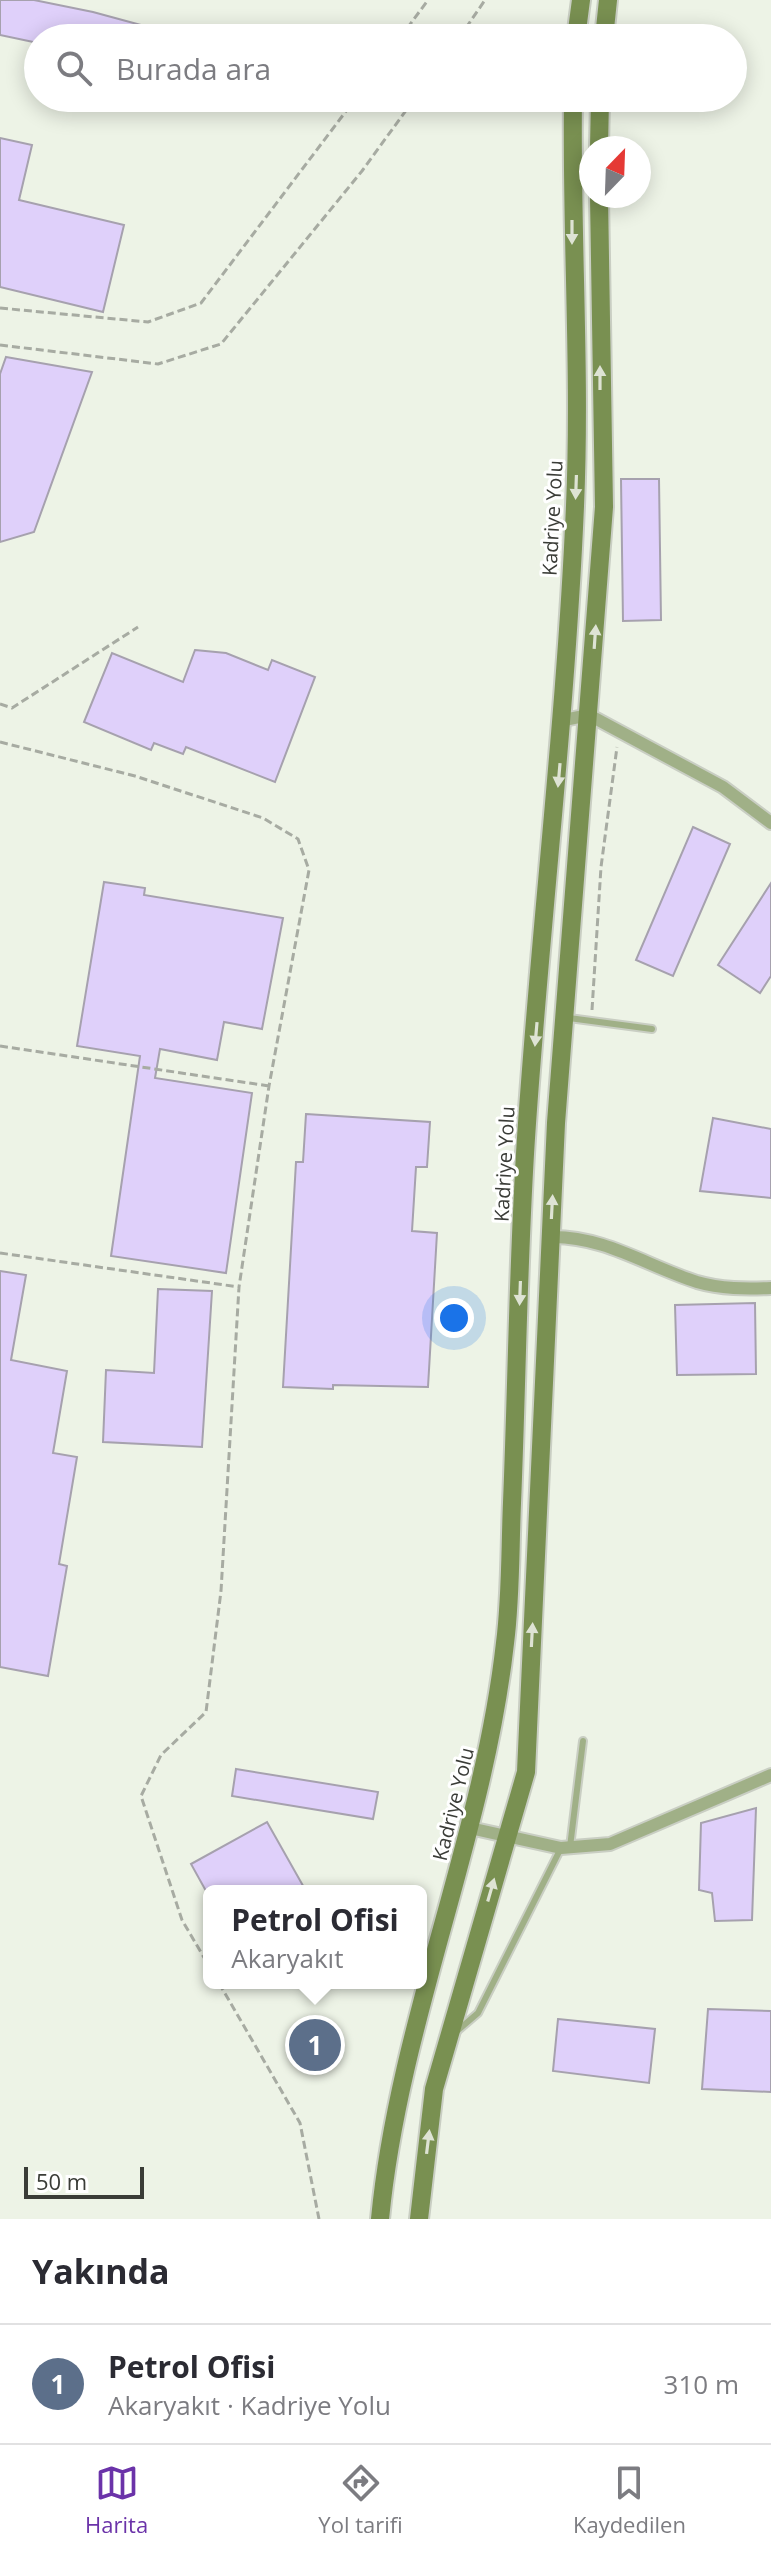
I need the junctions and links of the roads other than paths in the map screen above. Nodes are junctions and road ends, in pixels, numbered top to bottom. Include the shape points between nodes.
1 (581, 0) edge
2 (608, 0) edge
3 (578, 24) edge
4 (605, 24) edge
5 (573, 112) edge
6 (600, 112) edge
7 (599, 136) edge
8 (599, 208) edge
9 (589, 715) junction
10 (564, 720) junction
11 (771, 823) edge
12 (564, 1018) junction
13 (652, 1029) dead end
14 (551, 1237) junction
15 (771, 1288) edge
16 (583, 1741) dead end
17 (771, 1775) edge
18 (470, 1828) junction
19 (506, 1837) junction
20 (566, 1848) junction
21 (427, 1982) edge
22 (425, 1989) edge
23 (449, 2038) junction
24 (380, 2219) edge
25 (419, 2219) edge

1 - 3 main road
2 - 4 main road
5 -> 10 main road, Kadriye Yolu via 578,410
6 - 7 main road
9 -> 8 main road via 604,507
9 - 10 street
9 - 11 street via 723,787
9 - 12 main road
10 -> 18 main road, Kadriye Yolu via 526,1139 506,1639 489,1756
12 - 13 lane
14 -> 12 main road
14 - 15 street via 579,1236 699,1282 731,1289
19 -> 14 main road via 526,1772
16 - 20 lane
17 - 20 street via 610,1844
18 - 19 street
18 - 21 main road, Kadriye Yolu
19 - 20 street
23 -> 19 main road
20 - 23 lane via 478,2013
22 - 24 main road, Kadriye Yolu via 409,2047
25 -> 23 main road via 434,2089

